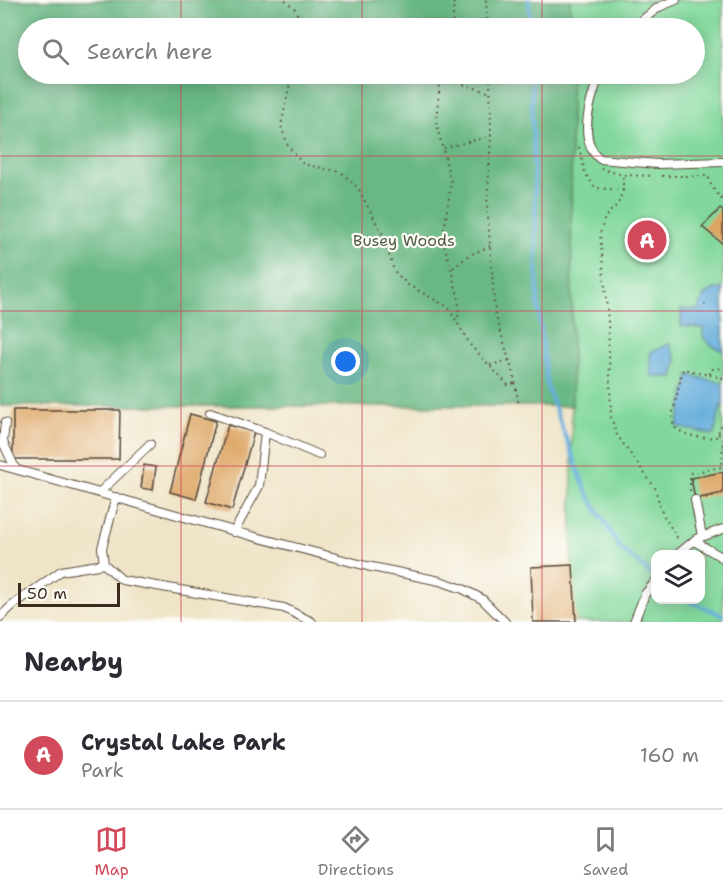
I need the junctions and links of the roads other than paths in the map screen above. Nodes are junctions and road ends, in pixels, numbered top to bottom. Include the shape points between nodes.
1 (676, 0) edge
2 (645, 18) edge
3 (596, 84) edge
4 (723, 162) edge
5 (210, 413) dead end
6 (5, 423) dead end
7 (265, 432) junction
8 (2, 442) edge
9 (150, 444) dead end
10 (319, 455) dead end
11 (0, 465) edge
12 (15, 468) junction
13 (100, 492) junction
14 (116, 497) junction
15 (695, 500) road end
16 (723, 529) edge
17 (234, 532) junction
18 (702, 536) junction
19 (694, 541) junction
20 (683, 550) edge
21 (723, 558) edge
22 (104, 564) junction
23 (651, 587) edge
24 (0, 617) edge
25 (312, 622) edge
26 (506, 622) edge
27 (634, 622) edge

1 - 2 lane
3 - 4 lane via 588,138 600,159 657,164
5 - 7 lane
6 - 8 lane
7 - 10 lane
7 - 17 lane via 259,486
8 - 12 lane
9 - 13 lane
11 - 12 lane
12 - 13 lane
13 - 14 lane
14 - 17 lane
14 - 22 lane via 102,548
15 - 18 lane
16 - 18 lane
17 - 26 lane via 440,581 482,599
18 - 19 lane
19 - 20 lane
19 - 21 lane
22 - 24 lane via 61,572
22 - 25 lane via 122,580 284,608
23 - 27 lane

